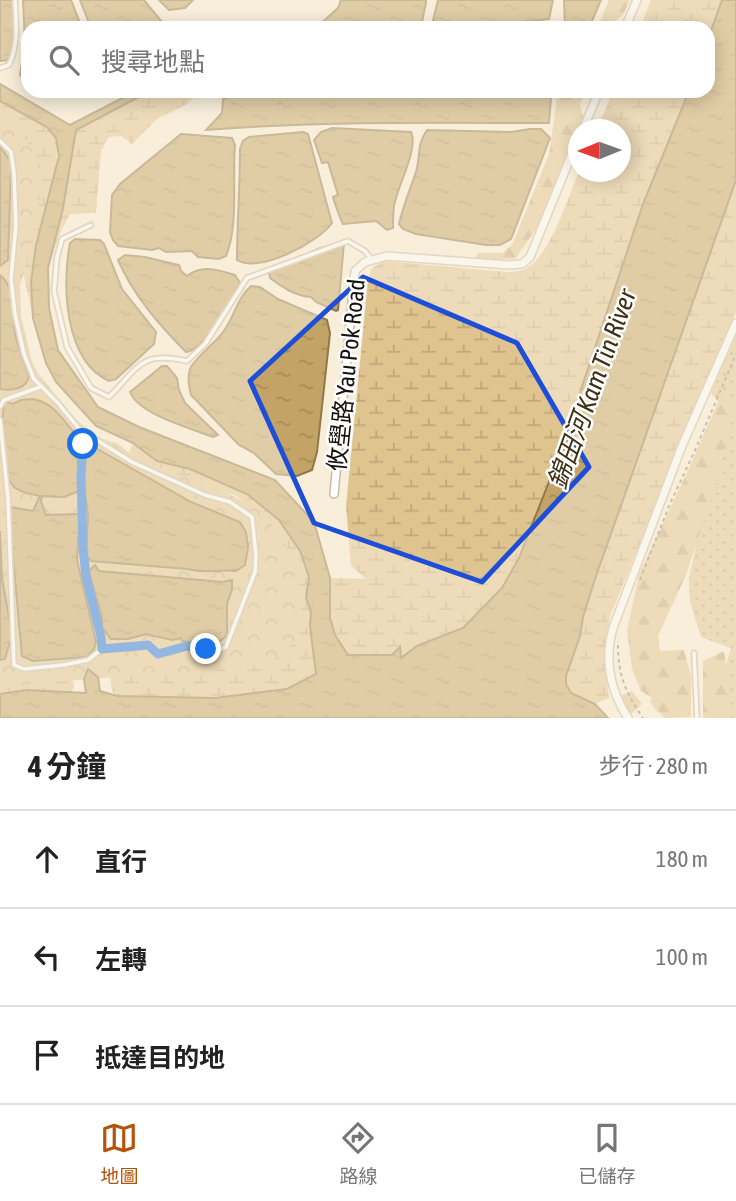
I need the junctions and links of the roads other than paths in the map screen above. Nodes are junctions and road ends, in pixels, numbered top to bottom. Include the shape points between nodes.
1 (15, 0) edge
2 (637, 0) edge
3 (628, 21) edge
4 (0, 68) edge
5 (596, 98) edge
6 (588, 119) edge
7 (0, 141) edge
8 (568, 165) edge
9 (91, 225) dead end
10 (372, 260) junction
11 (736, 323) edge
12 (40, 387) junction
13 (0, 407) edge
14 (0, 420) edge
15 (82, 434) junction
16 (334, 494) dead end
17 (102, 649) junction
18 (694, 653) dead end
19 (628, 718) edge
20 (697, 718) edge

1 - 4 lane via 14,55 9,65
2 - 3 street
5 - 6 street
7 - 12 lane via 10,152 15,173 11,279 15,314 24,354
8 - 10 street, 攸壆路 Yau Pok Road via 530,257 522,264 387,256
9 - 10 lane via 62,239 54,291 67,347 91,388 109,397 147,359 164,356 187,361 205,344 247,278 348,240
10 - 16 street, 攸壆路 Yau Pok Road via 355,271
11 - 19 street via 682,446 613,628 610,678
12 - 13 lane via 4,400
12 - 15 lane
14 - 17 lane via 8,498 14,666 63,665 88,660
15 - 17 lane via 83,548
15 - 17 lane via 181,485 230,502 252,517 256,555 255,572 226,647 187,646 158,654 148,645
18 - 20 lane

